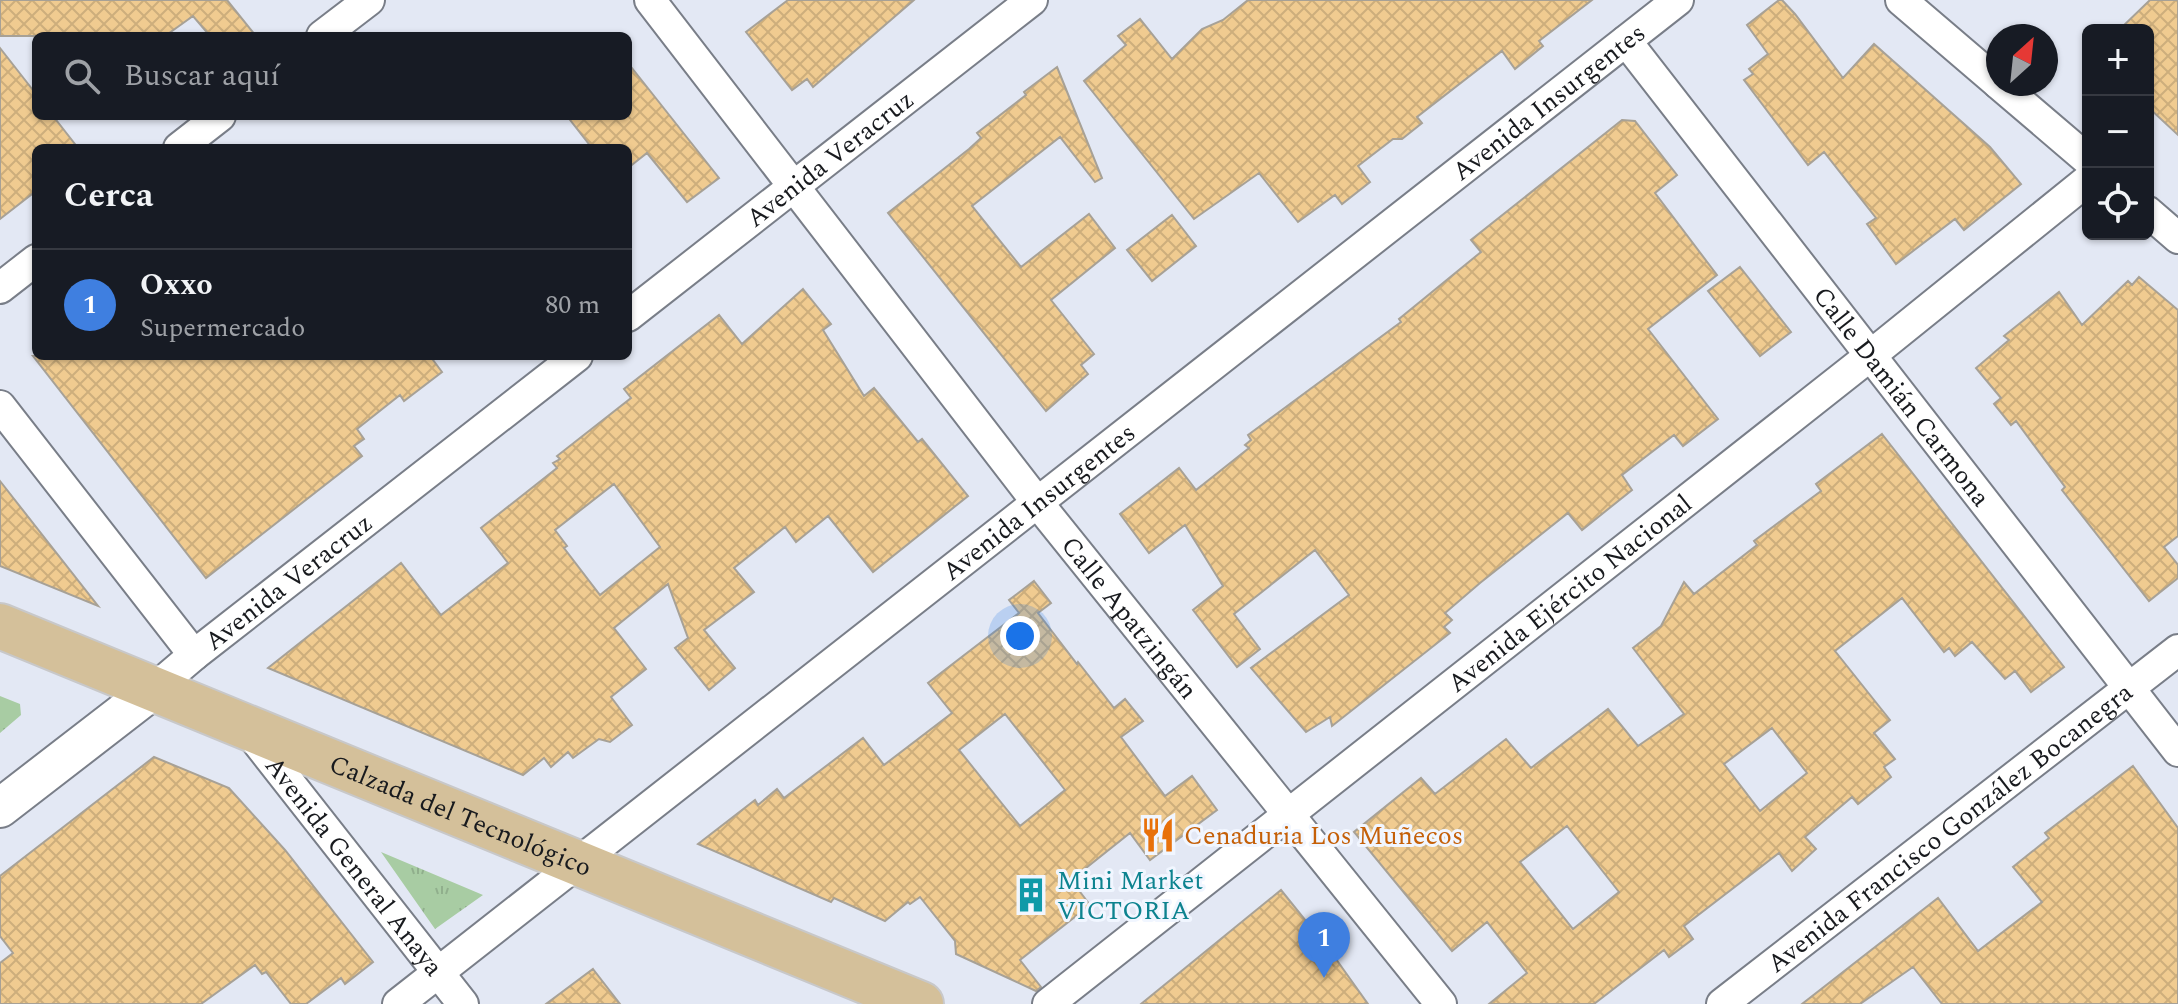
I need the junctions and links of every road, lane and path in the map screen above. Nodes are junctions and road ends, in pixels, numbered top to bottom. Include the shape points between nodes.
1 (369, 0) edge
2 (650, 0) edge
3 (1032, 0) edge
4 (1678, 0) edge
5 (1901, 0) edge
6 (327, 32) edge
7 (1626, 41) junction
8 (1986, 74) edge
9 (2012, 96) edge
10 (215, 120) edge
11 (184, 144) edge
12 (2082, 155) edge
13 (2082, 185) edge
14 (794, 187) junction
15 (2154, 217) edge
16 (2178, 238) edge
17 (32, 263) edge
18 (0, 288) edge
19 (632, 313) edge
20 (1871, 355) junction
21 (572, 360) edge
22 (0, 406) edge
23 (1037, 502) junction
24 (0, 626) edge
25 (2178, 650) edge
26 (194, 655) junction
27 (2129, 688) junction
28 (154, 689) junction
29 (245, 726) junction
30 (2178, 751) edge
31 (0, 808) edge
32 (1288, 814) junction
33 (576, 862) junction
34 (439, 972) junction
35 (398, 1004) edge
36 (463, 1004) edge
37 (921, 1004) edge
38 (1048, 1004) edge
39 (1441, 1004) edge
40 (1722, 1004) edge

1 - 6 street
2 - 14 street, Calle Apatzingán
3 - 14 street, Avenida Veracruz
4 - 7 street, Avenida Insurgentes
5 - 8 street
7 - 20 street, Calle Damián Carmona
7 - 23 street, Avenida Insurgentes
9 - 12 street
10 - 11 street
13 - 20 street, Avenida Ejército Nacional
14 - 19 street, Avenida Veracruz
14 - 23 street, Calle Apatzingán
15 - 16 street
17 - 18 street
20 - 27 street, Calle Damián Carmona
20 - 32 street, Avenida Ejército Nacional
21 - 26 street, Avenida Veracruz
22 - 26 street
23 - 32 street, Calle Apatzingán
23 - 33 street, Avenida Insurgentes
24 - 28 main road, Calzada del Tecnológico
25 - 27 street, Avenida Francisco González Bocanegra
26 - 28 street, Avenida Veracruz
27 - 30 street, Calle Damián Carmona
27 - 40 street, Avenida Francisco González Bocanegra
28 - 29 main road, Calzada del Tecnológico
28 - 31 street, Avenida Veracruz
29 - 33 main road, Calzada del Tecnológico
29 - 34 street, Avenida General Anaya
32 - 38 street, Avenida Ejército Nacional
32 - 39 street, Calle Apatzingán
33 - 34 street, Avenida Insurgentes
33 - 37 main road, Calzada del Tecnológico
34 - 35 street, Avenida Insurgentes
34 - 36 street, Avenida General Anaya

